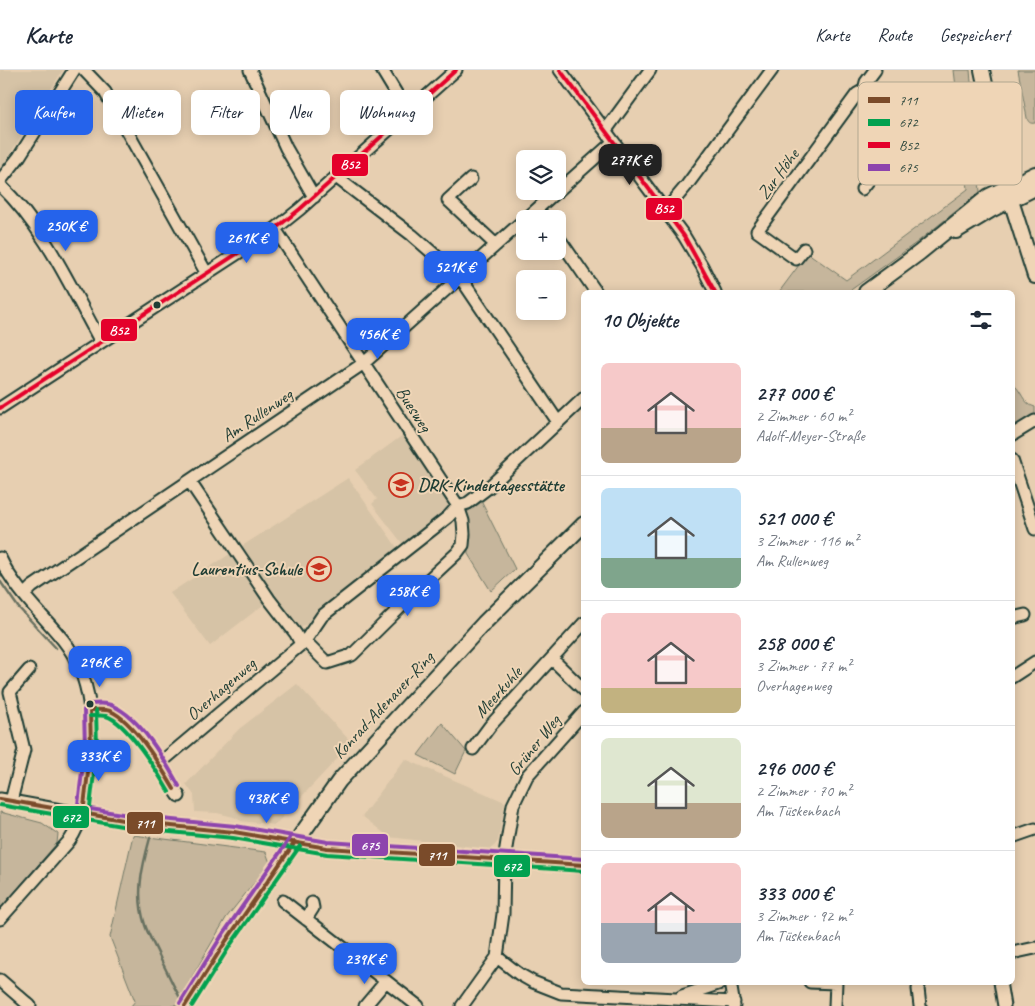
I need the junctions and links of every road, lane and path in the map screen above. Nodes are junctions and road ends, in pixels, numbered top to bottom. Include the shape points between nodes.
1 (74, 70) edge
2 (84, 70) edge
3 (250, 70) edge
4 (382, 70) edge
5 (456, 70) edge
6 (560, 70) edge
7 (650, 70) edge
8 (772, 70) edge
9 (875, 70) edge
10 (866, 82) edge
11 (394, 90) edge
12 (433, 91) edge
13 (858, 93) edge
14 (606, 130) junction
15 (383, 135) edge
16 (613, 142) junction
17 (1035, 174) edge
18 (336, 177) junction
19 (470, 179) dead end
20 (0, 181) edge
21 (566, 183) edge
22 (1022, 184) edge
23 (0, 185) edge
24 (865, 185) edge
25 (1007, 185) edge
26 (1021, 185) edge
27 (1035, 188) edge
28 (862, 189) dead end
29 (1009, 194) junction
30 (314, 197) junction
31 (546, 200) edge
32 (537, 208) edge
33 (666, 210) junction
34 (516, 227) edge
35 (275, 229) junction
36 (496, 245) junction
37 (566, 249) edge
38 (804, 249) dead end
39 (207, 274) junction
40 (1035, 276) edge
41 (460, 277) junction
42 (595, 290) edge
43 (714, 290) edge
44 (869, 290) edge
45 (101, 342) junction
46 (364, 363) junction
47 (581, 401) edge
48 (0, 408) edge
49 (1035, 420) edge
50 (558, 422) junction
51 (1015, 433) edge
52 (1015, 469) edge
53 (190, 482) junction
54 (458, 506) junction
55 (581, 527) edge
56 (1035, 529) edge
57 (0, 558) edge
58 (24, 594) junction
59 (1025, 615) dead end
60 (1015, 617) edge
61 (581, 626) edge
62 (303, 642) junction
63 (552, 659) junction
64 (1035, 662) edge
65 (29, 670) dead end
66 (1015, 675) edge
67 (581, 687) edge
68 (90, 710) junction
69 (581, 715) edge
70 (473, 749) dead end
71 (159, 764) junction
72 (179, 796) dead end
73 (5, 800) edge
74 (83, 814) junction
75 (1035, 829) edge
76 (1015, 836) edge
77 (296, 842) junction
78 (504, 860) junction
79 (581, 865) edge
80 (283, 901) dead end
81 (312, 903) dead end
82 (0, 919) edge
83 (306, 919) junction
84 (1035, 948) edge
85 (1015, 952) edge
86 (497, 957) junction
87 (0, 980) edge
88 (386, 982) junction
89 (715, 985) edge
90 (731, 985) edge
91 (836, 985) edge
92 (919, 985) edge
93 (1000, 985) edge
94 (676, 998) junction
95 (734, 1004) edge
96 (30, 1006) edge
97 (185, 1006) edge
98 (365, 1006) edge
99 (418, 1006) edge
100 (462, 1006) edge
101 (835, 1006) edge
102 (920, 1006) edge
103 (1004, 1006) edge

1 - 20 street via 20,157
2 - 39 street via 105,92
3 - 30 street via 286,148
4 - 11 street
5 - 12 street
6 - 14 street
7 - 14 street
8 - 33 street
9 - 10 street, Zur Höhe
13 - 38 street, Zur Höhe via 757,231 796,259
14 - 16 street
15 - 18 street
16 - 21 street, Am Rullenweg
16 - 33 street
17 - 22 main road
18 - 30 street
18 - 41 street via 412,235
19 - 36 street via 448,200
23 - 45 street via 42,236
24 - 28 street
25 - 29 main road
26 - 29 main road
27 - 29 main road
29 - 40 main road
29 - 44 main road via 989,196
30 - 35 street
31 - 32 street, Am Rullenweg
33 - 43 street
34 - 36 street, Am Rullenweg
35 - 39 street
35 - 46 street, Buesweg
36 - 41 street, Am Rullenweg
37 - 42 street
39 - 45 street
41 - 46 street, Am Rullenweg
41 - 50 street
45 - 48 street
46 - 53 street, Am Rullenweg
46 - 54 street, Buesweg
47 - 50 street, Overhagenweg
49 - 51 street
50 - 54 street, Overhagenweg via 489,487 468,503
52 - 56 street
53 - 58 street, Am Rullenweg
53 - 62 street via 269,599
54 - 62 street, Overhagenweg via 322,616
54 - 62 street via 464,521 463,545 352,656 327,663
55 - 77 main road, Konrad-Adenauer-Ring via 511,595 339,780
57 - 58 street
58 - 68 street via 63,640 79,666
59 - 60 street
61 - 63 street, Meerkuhle
62 - 71 street, Overhagenweg
63 - 67 street
63 - 70 street, Meerkuhle via 503,711
64 - 66 street
65 - 73 street via 10,692 24,750
68 - 71 street via 108,710 123,718
68 - 74 street via 91,747
69 - 78 street, Grüner Weg via 527,776 513,805
71 - 72 street
73 - 74 street
74 - 77 street
74 - 82 street via 70,840
75 - 76 street
77 - 78 street via 327,848
77 - 97 main road, Konrad-Adenauer-Ring
78 - 79 street
78 - 86 street, Grüner Weg via 503,914
80 - 83 street
81 - 83 street via 314,908
83 - 88 street
84 - 85 street
86 - 94 street via 533,982 562,993
86 - 100 street
87 - 96 street
88 - 98 street
88 - 99 street
89 - 94 street
90 - 95 street
91 - 101 street
92 - 102 street
93 - 103 street
94 - 95 street

